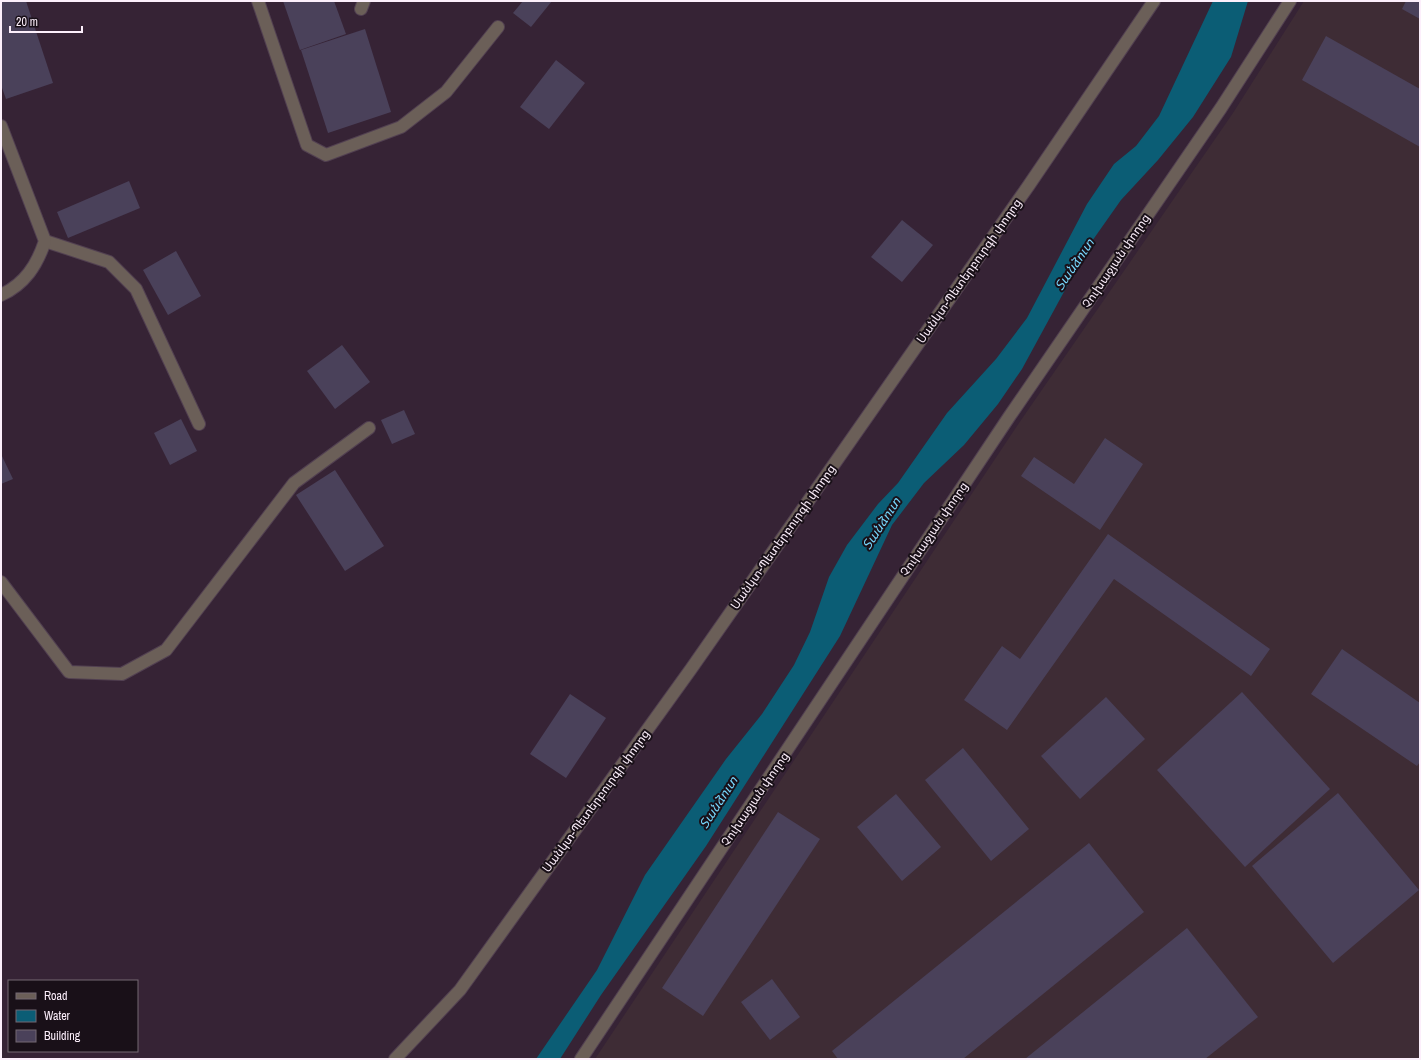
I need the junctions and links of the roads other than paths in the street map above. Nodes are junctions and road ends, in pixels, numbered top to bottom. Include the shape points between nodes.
1 (258, 1) edge
2 (1154, 1) edge
3 (1290, 1) edge
4 (498, 27) dead end
5 (1, 126) edge
6 (45, 241) junction
7 (1, 295) edge
8 (199, 424) dead end
9 (369, 428) dead end
10 (1, 582) edge
11 (395, 1059) edge
12 (581, 1059) edge

1 - 4 street via 307,145 326,155 402,127 446,92
2 - 11 street, Սանկտ-Պետերբուրգի փողոց via 1029,185 687,675 460,990
3 - 12 street, Չուխաջյան փողոց via 1221,108 1009,417
5 - 6 street
6 - 7 street via 38,261 24,280
6 - 8 street via 109,262 136,290
9 - 10 street via 294,483 166,650 122,674 69,672

